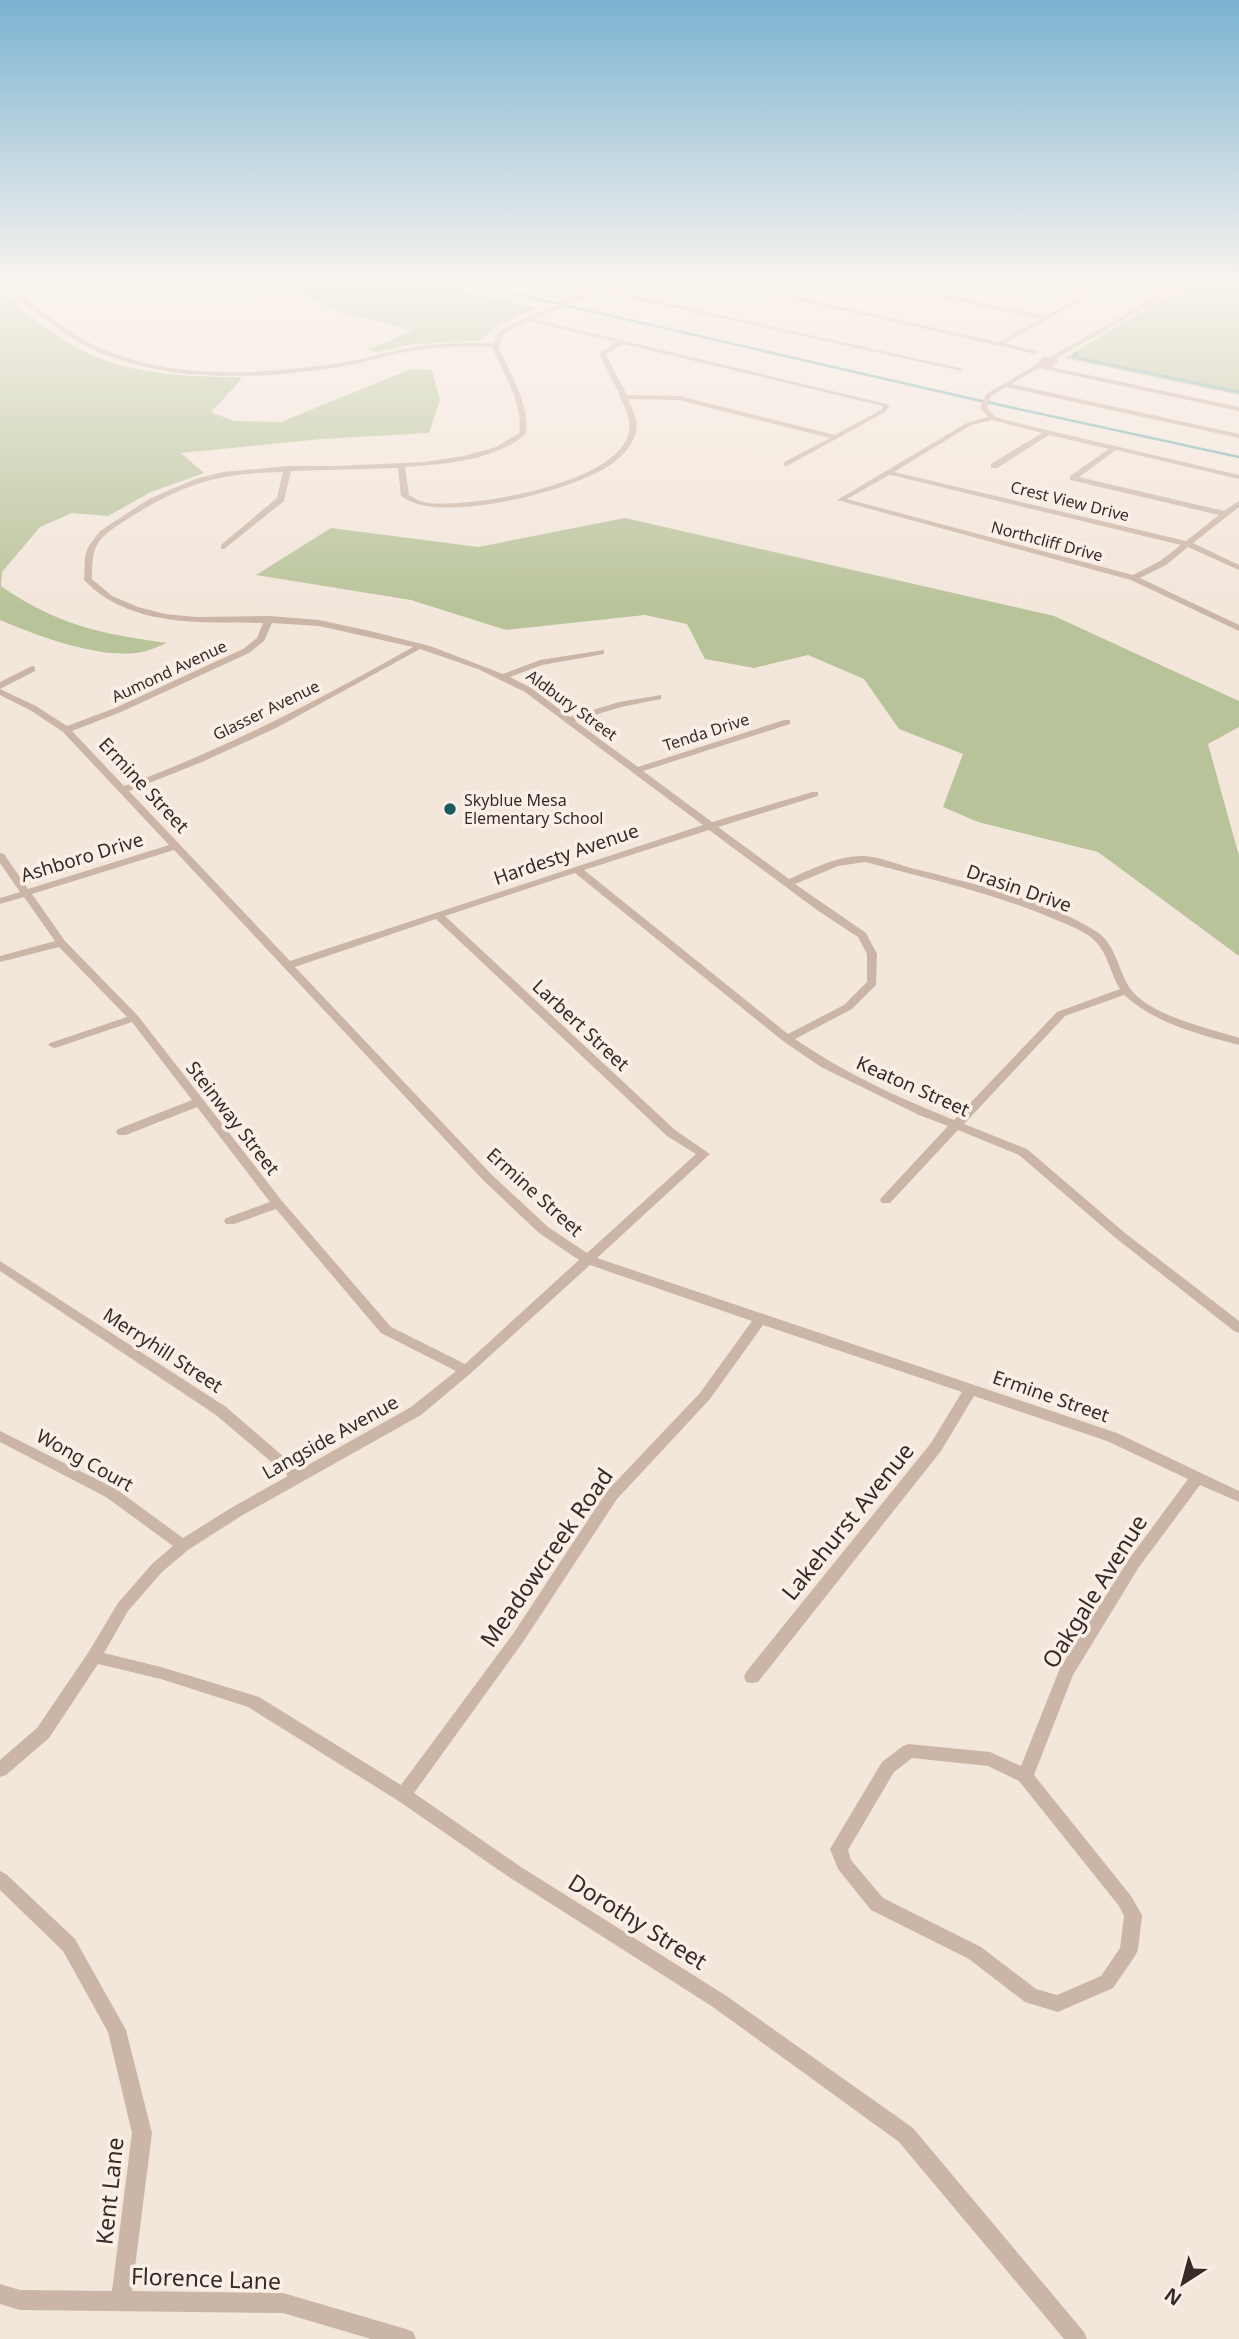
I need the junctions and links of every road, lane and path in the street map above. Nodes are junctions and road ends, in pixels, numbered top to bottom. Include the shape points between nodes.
1 (514, 392) edge
2 (620, 392) edge
3 (833, 392) edge
4 (996, 392) edge
5 (1038, 392) edge
6 (1157, 392) edge
7 (622, 397) junction
8 (1239, 410) edge
9 (993, 418) junction
10 (1047, 433) junction
11 (1239, 436) edge
12 (836, 437) junction
13 (1113, 449) junction
14 (401, 464) junction
15 (787, 464) dead end
16 (994, 466) dead end
17 (288, 468) junction
18 (891, 472) junction
19 (1239, 477) edge
20 (1239, 503) edge
21 (1232, 513) edge
22 (1188, 544) junction
23 (224, 547) dead end
24 (1239, 568) edge
25 (1134, 578) junction
26 (269, 619) junction
27 (1239, 628) edge
28 (417, 648) junction
29 (601, 652) dead end
30 (32, 670) dead end
31 (504, 676) junction
32 (0, 686) edge
33 (0, 692) edge
34 (658, 697) dead end
35 (568, 720) junction
36 (787, 722) dead end
37 (66, 730) junction
38 (635, 771) junction
39 (123, 790) junction
40 (815, 794) dead end
41 (709, 826) junction
42 (174, 847) junction
43 (0, 856) edge
44 (577, 869) junction
45 (788, 883) junction
46 (24, 893) junction
47 (0, 901) edge
48 (438, 916) junction
49 (61, 943) junction
50 (0, 960) edge
51 (289, 965) junction
52 (1126, 991) junction
53 (134, 1018) junction
54 (787, 1038) junction
55 (1239, 1042) edge
56 (54, 1045) dead end
57 (198, 1102) junction
58 (955, 1125) junction
59 (122, 1132) dead end
60 (704, 1154) joint
61 (886, 1200) dead end
62 (278, 1204) junction
63 (230, 1221) dead end
64 (587, 1259) junction
65 (0, 1265) edge
66 (761, 1318) junction
67 (1239, 1328) edge
68 (466, 1370) junction
69 (971, 1389) junction
70 (0, 1436) edge
71 (297, 1476) junction
72 (1198, 1477) junction
73 (1239, 1497) edge
74 (183, 1546) junction
75 (94, 1657) junction
76 (752, 1677) dead end
77 (0, 1770) edge
78 (1025, 1776) junction
79 (403, 1795) junction
80 (0, 1880) edge
81 (0, 2294) edge
82 (121, 2300) junction
83 (406, 2339) edge
84 (1077, 2339) edge

1 - 14 street via 522,434 508,445 442,462
2 - 7 street
3 - 12 street via 887,405
4 - 9 street via 984,401 986,414
5 - 11 street
6 - 8 street
7 - 12 street via 679,398
7 - 14 street via 634,423 625,450 590,473 541,491 466,505 430,505 405,496
9 - 10 street
9 - 18 street via 969,424
10 - 13 street
10 - 16 street
12 - 15 street
13 - 19 street
13 - 21 street via 1073,478
14 - 17 street
17 - 23 street via 281,499
17 - 26 street, Aldbury Street via 220,474 162,494 95,539 87,564 88,580 97,590 138,611
18 - 22 street, Crest View Drive
18 - 25 street, Northcliff Drive via 841,500
20 - 21 street
21 - 22 street
22 - 24 street, Crest View Drive
22 - 25 street
25 - 27 street, Northcliff Drive
26 - 28 street, Aldbury Street via 350,629
26 - 37 street, Aumond Avenue via 261,639 246,651
28 - 31 street, Aldbury Street
28 - 39 street, Glasser Avenue via 355,684 182,769
29 - 31 street via 540,663
30 - 32 street
31 - 35 street, Aldbury Street
33 - 37 street, Ermine Street
34 - 35 street
35 - 38 street, Aldbury Street
36 - 38 street, Tenda Drive
37 - 39 street, Ermine Street
38 - 41 street, Aldbury Street
39 - 42 street, Ermine Street
40 - 41 street, Hardesty Avenue
41 - 44 street, Hardesty Avenue
41 - 45 street, Aldbury Street
42 - 46 street, Ashboro Drive
42 - 51 street, Ermine Street
43 - 46 street, Steinway Street
44 - 48 street, Hardesty Avenue
44 - 54 street, Keaton Street
45 - 52 street, Drasin Drive via 836,863 865,859 1046,912 1097,936
45 - 54 street, Aldbury Street via 862,935 872,954 872,983 848,1007
46 - 47 street, Ashboro Drive
46 - 49 street, Steinway Street
48 - 51 street, Hardesty Avenue
48 - 60 street, Larbert Street via 671,1133
49 - 50 street
49 - 53 street, Steinway Street
51 - 64 street, Ermine Street via 488,1178 531,1220 569,1251
52 - 55 street, Drasin Drive via 1142,1007
52 - 58 street via 1061,1014
53 - 56 street
53 - 57 street, Steinway Street
54 - 58 street, Keaton Street via 825,1065
57 - 59 street
57 - 62 street, Steinway Street
58 - 61 street
58 - 67 street, Keaton Street via 1023,1152
60 - 64 street, Langside Avenue
62 - 63 street
62 - 68 street, Steinway Street via 386,1330
64 - 66 street, Ermine Street
64 - 68 street, Langside Avenue
65 - 71 street, Merryhill Street via 221,1411
66 - 69 street, Ermine Street
66 - 79 street, Meadowcreek Road via 705,1396 612,1495 518,1638
68 - 71 street, Langside Avenue via 416,1411
69 - 72 street, Ermine Street via 1112,1437
69 - 76 street, Lakehurst Avenue via 936,1447
70 - 74 street, Wong Court via 111,1493
71 - 74 street, Langside Avenue
72 - 73 street, Ermine Street
72 - 78 street, Oakgale Avenue via 1133,1563 1066,1673
74 - 75 street, Langside Avenue via 123,1607
75 - 77 street, Langside Avenue via 43,1733
75 - 79 street, Dorothy Street via 253,1702
78 - 78 street via 1133,1915 1129,1950 1107,1982 1058,2004 1031,1996 975,1953 877,1904 844,1864 839,1849 888,1767 909,1751 990,1759
79 - 84 street, Dorothy Street via 719,2001 906,2135
80 - 82 street, Kent Lane via 69,1945 117,2029 142,2133
81 - 82 street, Florence Lane via 20,2301
82 - 83 street, Florence Lane via 283,2303

